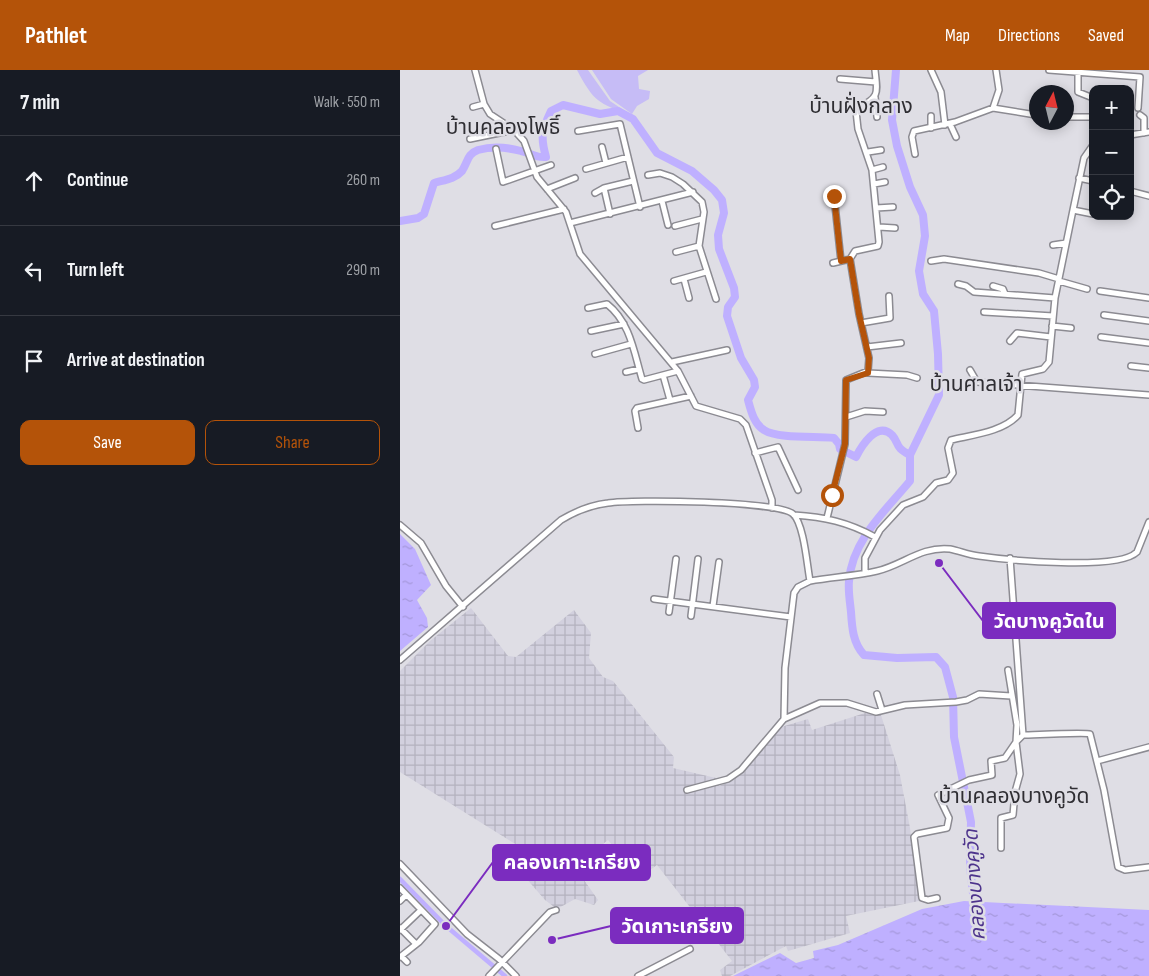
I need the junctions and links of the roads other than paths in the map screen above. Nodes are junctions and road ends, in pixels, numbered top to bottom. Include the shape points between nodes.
1 (475, 70) edge
2 (876, 70) edge
3 (931, 70) edge
4 (996, 70) edge
5 (1049, 70) edge
6 (1140, 70) edge
7 (1078, 72) junction
8 (1140, 77) junction
9 (840, 79) dead end
10 (876, 82) junction
11 (1089, 96) edge
12 (875, 97) junction
13 (484, 104) junction
14 (473, 107) dead end
15 (993, 108) junction
16 (1138, 108) dead end
17 (1029, 114) edge
18 (932, 116) dead end
19 (1089, 116) edge
20 (1140, 116) dead end
21 (877, 117) dead end
22 (1074, 117) edge
23 (948, 124) junction
24 (931, 128) junction
25 (514, 130) junction
26 (578, 131) dead end
27 (1146, 133) edge
28 (956, 138) dead end
29 (470, 139) dead end
30 (602, 147) dead end
31 (496, 149) dead end
32 (881, 150) dead end
33 (1089, 150) edge
34 (868, 152) junction
35 (915, 154) dead end
36 (628, 157) junction
37 (606, 163) junction
38 (551, 165) dead end
39 (883, 167) dead end
40 (586, 169) dead end
41 (872, 170) junction
42 (535, 171) junction
43 (648, 175) dead end
44 (576, 178) dead end
45 (1080, 178) junction
46 (510, 180) junction
47 (1089, 180) edge
48 (634, 181) junction
49 (885, 182) dead end
50 (874, 184) junction
51 (511, 187) dead end
52 (604, 188) junction
53 (547, 189) junction
54 (693, 192) junction
55 (1134, 192) edge
56 (595, 193) dead end
57 (834, 196) dead end
58 (1149, 196) edge
59 (662, 201) junction
60 (640, 206) junction
61 (893, 207) dead end
62 (876, 208) junction
63 (564, 209) junction
64 (1073, 210) junction
65 (1089, 213) edge
66 (610, 214) junction
67 (702, 219) junction
68 (570, 223) junction
69 (668, 224) dead end
70 (495, 226) dead end
71 (675, 226) dead end
72 (879, 227) junction
73 (895, 228) dead end
74 (1066, 243) junction
75 (1053, 245) dead end
76 (699, 246) junction
77 (676, 252) dead end
78 (850, 259) junction
79 (841, 261) junction
80 (931, 261) dead end
81 (832, 263) dead end
82 (706, 272) junction
83 (684, 279) junction
84 (1059, 280) junction
85 (674, 281) dead end
86 (958, 284) dead end
87 (993, 286) dead end
88 (1087, 289) dead end
89 (1100, 291) dead end
90 (1005, 294) junction
91 (888, 296) dead end
92 (689, 298) dead end
93 (1055, 298) junction
94 (1149, 298) edge
95 (716, 299) dead end
96 (622, 304) junction
97 (588, 308) dead end
98 (615, 311) junction
99 (984, 312) dead end
100 (1104, 315) dead end
101 (1052, 316) junction
102 (1149, 321) edge
103 (861, 323) junction
104 (624, 324) junction
105 (1052, 326) junction
106 (1072, 328) dead end
107 (591, 331) dead end
108 (1051, 337) junction
109 (1101, 337) dead end
110 (1010, 341) dead end
111 (901, 343) dead end
112 (1149, 343) edge
113 (632, 344) junction
114 (867, 347) junction
115 (727, 350) dead end
116 (595, 354) dead end
117 (672, 362) junction
118 (1131, 366) dead end
119 (1149, 368) edge
120 (639, 369) junction
121 (970, 370) dead end
122 (678, 371) junction
123 (626, 372) dead end
124 (868, 373) junction
125 (663, 375) junction
126 (917, 378) dead end
127 (1020, 384) junction
128 (1149, 395) edge
129 (691, 396) junction
130 (670, 400) junction
131 (883, 412) dead end
132 (846, 417) junction
133 (638, 428) dead end
134 (754, 453) junction
135 (798, 490) dead end
136 (772, 508) junction
137 (794, 515) junction
138 (827, 518) junction
139 (1149, 522) edge
140 (400, 526) edge
141 (874, 536) junction
142 (1010, 558) junction
143 (676, 559) dead end
144 (698, 559) dead end
145 (719, 562) dead end
146 (862, 573) junction
147 (810, 581) junction
148 (654, 599) dead end
149 (671, 601) junction
150 (692, 604) junction
151 (713, 606) junction
152 (463, 607) junction
153 (669, 612) dead end
154 (691, 616) dead end
155 (791, 617) junction
156 (400, 660) edge
157 (1008, 670) dead end
158 (877, 694) dead end
159 (1010, 696) junction
160 (882, 710) junction
161 (784, 719) junction
162 (1022, 735) junction
163 (1016, 742) junction
164 (1149, 747) edge
165 (1097, 760) junction
166 (687, 790) dead end
167 (1001, 848) dead end
168 (400, 864) edge
169 (1149, 866) edge
170 (400, 888) edge
171 (406, 895) junction
172 (937, 898) dead end
173 (400, 901) edge
174 (421, 910) junction
175 (556, 910) dead end
176 (401, 929) edge
177 (416, 944) junction
178 (690, 949) dead end
179 (401, 957) edge
180 (407, 962) dead end
181 (501, 963) junction
182 (491, 975) edge
183 (516, 976) edge
184 (638, 976) edge

1 - 13 street
2 - 10 street
3 - 23 street via 941,92
4 - 15 street via 999,90
5 - 7 street
6 - 8 street
7 - 8 street
7 - 11 street via 1078,92
8 - 16 street
9 - 10 street
10 - 12 street
12 - 21 street
12 - 34 street via 856,111 858,130
13 - 14 street
13 - 25 street via 490,114
15 - 17 street
15 - 23 street
18 - 24 street
19 - 22 street
20 - 27 street via 1144,118
23 - 24 street
23 - 28 street
24 - 35 street via 913,132
25 - 29 street
25 - 42 street via 527,148
26 - 36 street via 620,124
30 - 37 street
31 - 46 street via 502,181
32 - 34 street
33 - 45 street
34 - 41 street
36 - 37 street
36 - 48 street
37 - 40 street
38 - 42 street
39 - 41 street
41 - 50 street
42 - 46 street
42 - 53 street
43 - 54 street via 664,174
44 - 53 street
45 - 47 street
45 - 64 street
46 - 51 street
48 - 52 street
48 - 60 street
49 - 50 street
50 - 62 street
52 - 56 street
52 - 66 street
53 - 63 street
54 - 59 street
54 - 67 street via 704,207
55 - 58 street
57 - 79 street
59 - 60 street
59 - 69 street
60 - 66 street
61 - 62 street
62 - 72 street
63 - 68 street
63 - 70 street
64 - 65 street
64 - 74 street
66 - 68 street
67 - 71 street
67 - 76 street
68 - 96 street via 580,254
72 - 73 street
72 - 78 street via 878,246 856,251
74 - 75 street
74 - 84 street
76 - 77 street
76 - 82 street
78 - 79 street
78 - 103 street
79 - 81 street
80 - 84 street via 944,259 1039,273
82 - 83 street
82 - 95 street
83 - 85 street
83 - 92 street
84 - 88 street
84 - 93 street
86 - 90 street via 974,292
87 - 90 street
89 - 94 street
90 - 93 street
91 - 103 street via 890,318
93 - 101 street
96 - 98 street
96 - 117 street
97 - 98 street via 607,304
98 - 104 street
99 - 101 street
100 - 102 street
101 - 105 street
103 - 114 street
104 - 107 street
104 - 113 street
105 - 106 street
105 - 108 street
108 - 110 street via 1018,333
108 - 127 street via 1050,358 1046,366 1022,374
109 - 112 street
111 - 114 street
113 - 116 street
113 - 120 street
114 - 124 street
115 - 117 street
117 - 122 street
118 - 119 street
120 - 123 street
120 - 125 street via 644,380
121 - 127 street via 977,382
122 - 125 street
122 - 129 street
124 - 126 street
124 - 132 street via 846,380
125 - 130 street
127 - 128 street
127 - 141 street via 1018,415 1014,420 990,431 951,440 948,448 953,473 948,480 936,483 923,497 903,505
129 - 130 street
129 - 134 street via 696,406 740,419 746,425
130 - 133 street via 635,409
131 - 132 street via 865,411
132 - 138 street via 842,460
134 - 135 street via 778,447
134 - 136 street
136 - 137 street
136 - 152 street via 637,500 581,509 551,528
137 - 138 street
137 - 147 street
138 - 141 street
139 - 142 street via 1137,552 1122,559 1076,565
140 - 152 street via 421,543 446,586
141 - 146 street
142 - 146 street via 936,550 917,553 889,566
142 - 162 street
143 - 149 street
144 - 150 street
145 - 151 street
146 - 147 street
147 - 155 street via 796,589
148 - 149 street
149 - 150 street
149 - 153 street
150 - 151 street
150 - 154 street
151 - 155 street
152 - 156 street
155 - 161 street via 784,675
157 - 159 street
158 - 160 street
159 - 160 street via 979,694 956,702 905,704
159 - 163 street via 1017,725
160 - 161 street via 876,712 840,702 820,703
161 - 166 street via 734,776
162 - 163 street
162 - 165 street via 1088,732
163 - 167 street via 1020,778 1013,815 1001,818
163 - 172 street via 1005,758 991,761 992,775 969,780 938,795 949,818 947,828 917,834 914,840 922,898
164 - 165 street
165 - 169 street via 1118,867 1125,870
168 - 181 street via 467,934
170 - 171 street
171 - 173 street
171 - 174 street
174 - 176 street
174 - 177 street via 434,926
175 - 181 street via 550,912
176 - 177 street
177 - 179 street
178 - 184 street
179 - 180 street
181 - 182 street
181 - 183 street

